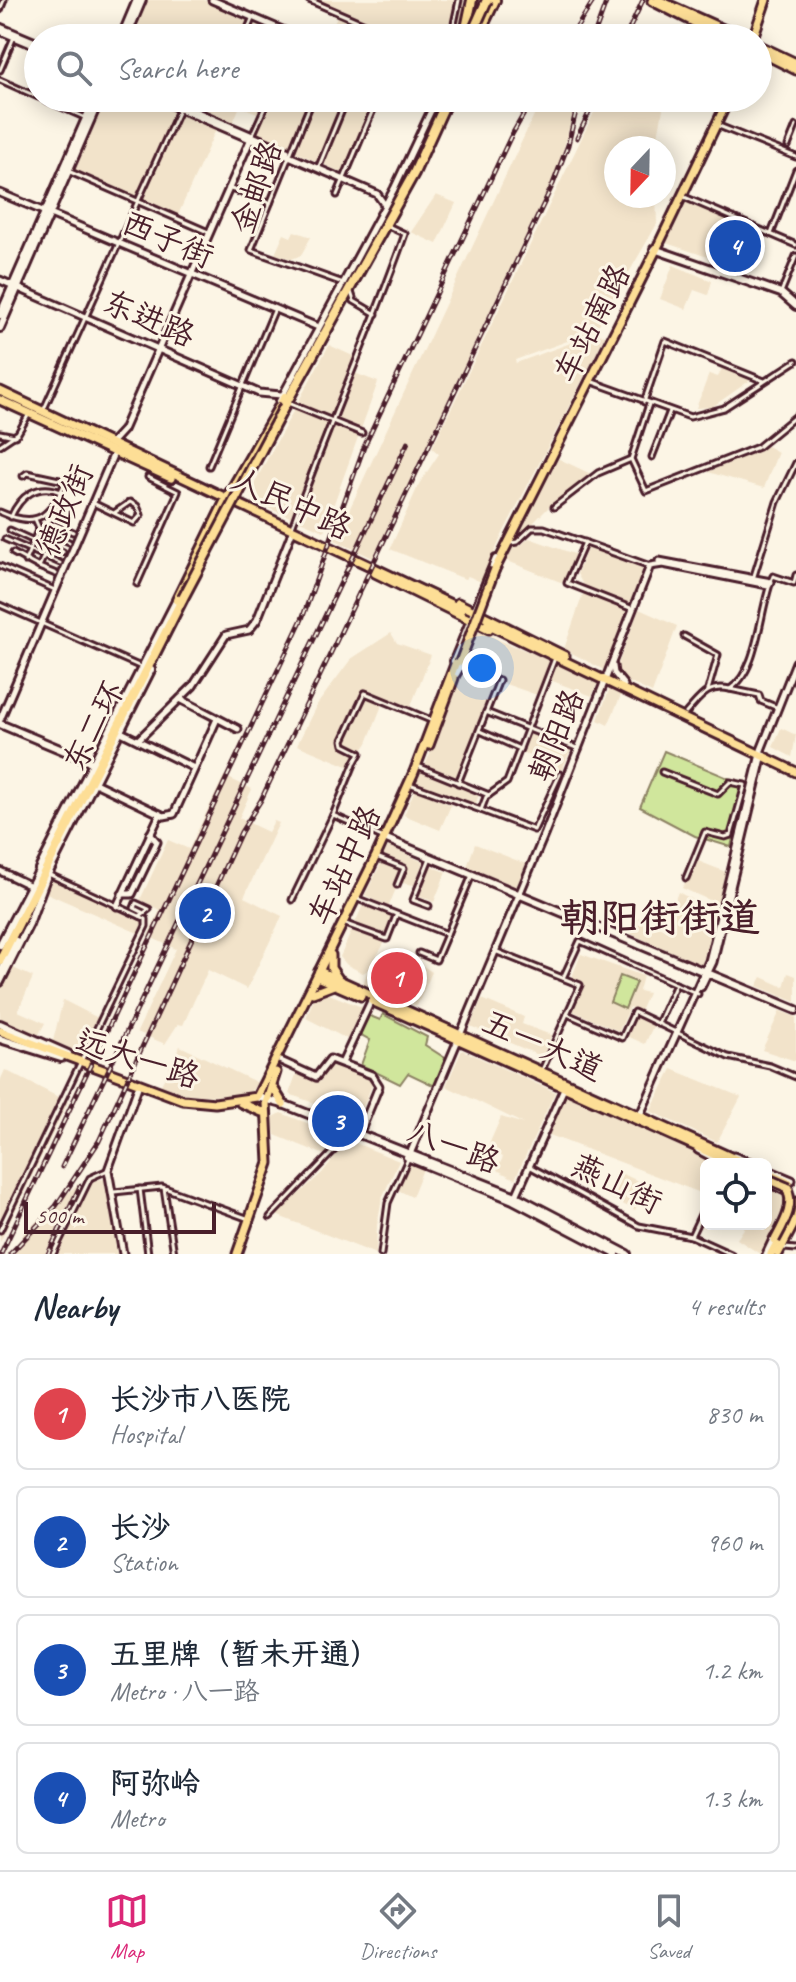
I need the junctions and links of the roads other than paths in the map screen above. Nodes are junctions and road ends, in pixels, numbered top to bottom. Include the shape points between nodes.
1 (4, 0) edge
2 (140, 0) edge
3 (212, 0) edge
4 (219, 0) edge
5 (309, 0) edge
6 (459, 0) edge
7 (487, 0) edge
8 (495, 0) edge
9 (654, 0) edge
10 (768, 0) edge
11 (471, 1) edge
12 (0, 10) edge
13 (487, 15) junction
14 (253, 17) junction
15 (130, 24) edge
16 (250, 24) edge
17 (269, 24) edge
18 (272, 24) edge
19 (365, 24) edge
20 (454, 24) edge
21 (467, 24) edge
22 (473, 24) edge
23 (483, 24) edge
24 (700, 24) edge
25 (709, 24) edge
26 (760, 24) edge
27 (0, 29) edge
28 (14, 37) junction
29 (24, 39) edge
30 (24, 40) edge
31 (772, 56) edge
32 (796, 67) edge
33 (0, 70) edge
34 (0, 80) edge
35 (24, 90) edge
36 (73, 112) edge
37 (89, 112) edge
38 (91, 112) edge
39 (178, 112) edge
40 (191, 112) edge
41 (262, 112) edge
42 (307, 112) edge
43 (341, 112) edge
44 (372, 112) edge
45 (435, 112) edge
46 (436, 112) edge
47 (436, 112) edge
48 (720, 112) edge
49 (721, 112) edge
50 (86, 118) junction
51 (716, 124) junction
52 (796, 126) edge
53 (250, 138) junction
54 (788, 146) dead end
55 (290, 154) junction
56 (796, 157) edge
57 (319, 166) junction
58 (66, 170) junction
59 (796, 170) edge
60 (345, 179) junction
61 (227, 188) junction
62 (394, 189) junction
63 (0, 193) edge
64 (337, 195) dead end
65 (680, 196) junction
66 (138, 201) junction
67 (270, 203) junction
68 (385, 207) junction
69 (46, 214) junction
70 (386, 225) junction
71 (208, 232) junction
72 (771, 234) junction
73 (119, 245) junction
74 (796, 245) edge
75 (656, 248) junction
76 (796, 256) edge
77 (190, 274) junction
78 (0, 280) edge
79 (343, 283) junction
80 (15, 286) junction
81 (782, 290) junction
82 (351, 292) dead end
83 (796, 303) edge
84 (275, 310) junction
85 (376, 314) junction
86 (0, 315) edge
87 (85, 317) junction
88 (318, 327) junction
89 (0, 328) edge
90 (158, 348) junction
91 (796, 361) edge
92 (589, 381) junction
93 (765, 381) junction
94 (241, 384) junction
95 (294, 387) junction
96 (0, 391) edge
97 (0, 400) edge
98 (15, 403) dead end
99 (282, 403) junction
100 (646, 403) junction
101 (44, 409) junction
102 (670, 411) junction
103 (29, 414) junction
104 (796, 416) edge
105 (331, 421) junction
106 (0, 433) edge
107 (362, 433) dead end
108 (15, 436) junction
109 (0, 445) edge
110 (108, 446) junction
111 (652, 457) dead end
112 (631, 459) junction
113 (796, 463) edge
114 (209, 466) dead end
115 (23, 476) dead end
116 (148, 477) dead end
117 (67, 479) junction
118 (78, 484) dead end
119 (61, 492) junction
120 (230, 502) junction
121 (93, 503) junction
122 (554, 507) dead end
123 (0, 512) edge
124 (114, 513) junction
125 (11, 517) junction
126 (35, 519) junction
127 (39, 528) junction
128 (10, 530) dead end
129 (292, 530) junction
130 (73, 532) dead end
131 (50, 534) junction
132 (5, 539) dead end
133 (34, 541) junction
134 (69, 542) dead end
135 (507, 542) junction
136 (585, 542) junction
137 (47, 545) junction
138 (30, 550) junction
139 (63, 552) dead end
140 (13, 553) dead end
141 (44, 556) junction
142 (25, 561) junction
143 (60, 563) dead end
144 (496, 563) junction
145 (0, 566) edge
146 (649, 566) junction
147 (39, 567) junction
148 (371, 569) junction
149 (56, 574) dead end
150 (796, 575) edge
151 (753, 579) junction
152 (137, 584) dead end
153 (770, 584) junction
154 (55, 590) junction
155 (180, 600) junction
156 (0, 605) edge
157 (632, 609) junction
158 (460, 610) dead end
159 (473, 610) junction
160 (481, 613) junction
161 (469, 620) junction
162 (42, 623) junction
163 (484, 623) junction
164 (169, 624) junction
165 (684, 636) dead end
166 (555, 658) junction
167 (567, 659) junction
168 (613, 661) junction
169 (796, 662) edge
170 (141, 667) junction
171 (796, 671) edge
172 (454, 673) junction
173 (606, 678) junction
174 (499, 680) dead end
175 (623, 686) junction
176 (730, 689) junction
177 (708, 690) junction
178 (601, 693) junction
179 (180, 699) junction
180 (778, 708) junction
181 (486, 712) junction
182 (686, 713) junction
183 (217, 719) junction
184 (433, 721) junction
185 (0, 724) edge
186 (528, 727) junction
187 (238, 729) dead end
188 (478, 730) junction
189 (121, 732) junction
190 (138, 740) junction
191 (577, 748) junction
192 (520, 749) junction
193 (762, 753) junction
194 (98, 754) junction
195 (420, 767) junction
196 (194, 768) junction
197 (796, 770) edge
198 (90, 772) junction
199 (662, 772) dead end
200 (560, 774) dead end
201 (458, 783) junction
202 (412, 785) junction
203 (748, 786) junction
204 (489, 795) junction
205 (481, 810) junction
206 (160, 814) junction
207 (333, 815) junction
208 (386, 840) junction
209 (51, 858) junction
210 (379, 858) junction
211 (429, 859) junction
212 (0, 871) edge
213 (43, 873) junction
214 (471, 876) junction
215 (686, 878) dead end
216 (397, 885) dead end
217 (31, 886) junction
218 (518, 894) junction
219 (358, 899) junction
220 (292, 900) dead end
221 (117, 906) junction
222 (429, 906) dead end
223 (30, 913) junction
224 (396, 916) dead end
225 (344, 924) junction
226 (447, 934) junction
227 (0, 949) edge
228 (495, 951) junction
229 (419, 953) dead end
230 (331, 955) junction
231 (0, 960) edge
232 (0, 967) edge
233 (0, 973) edge
234 (706, 973) junction
235 (320, 975) junction
236 (563, 978) junction
237 (0, 982) edge
238 (339, 983) junction
239 (676, 984) junction
240 (313, 993) junction
241 (697, 993) junction
242 (373, 998) junction
243 (304, 1008) junction
244 (796, 1012) edge
245 (567, 1014) junction
246 (658, 1024) junction
247 (0, 1031) edge
248 (678, 1033) junction
249 (459, 1036) junction
250 (281, 1061) junction
251 (343, 1061) junction
252 (80, 1062) junction
253 (542, 1070) junction
254 (796, 1077) edge
255 (566, 1084) junction
256 (268, 1085) junction
257 (138, 1087) junction
258 (262, 1100) junction
259 (241, 1103) junction
260 (283, 1105) junction
261 (265, 1114) junction
262 (640, 1118) junction
263 (350, 1134) junction
264 (359, 1135) junction
265 (409, 1156) junction
266 (721, 1158) edge
267 (723, 1158) edge
268 (529, 1166) junction
269 (108, 1170) junction
270 (772, 1177) edge
271 (792, 1185) edge
272 (164, 1188) junction
273 (140, 1189) junction
274 (114, 1192) junction
275 (516, 1196) junction
276 (795, 1206) edge
277 (270, 1217) dead end
278 (700, 1217) edge
279 (247, 1219) junction
280 (796, 1223) edge
281 (0, 1230) edge
282 (691, 1236) junction
283 (796, 1249) edge
284 (775, 1250) edge
285 (53, 1254) edge
286 (123, 1254) edge
287 (148, 1254) edge
288 (174, 1254) edge
289 (235, 1254) edge
290 (381, 1254) edge
291 (616, 1254) edge
292 (627, 1254) edge
293 (731, 1254) edge

1 - 12 street
2 - 15 main road
3 - 14 street
4 - 18 street
5 - 19 street
6 - 20 street
7 - 13 highway, bridge
7 - 22 highway, bridge
8 - 13 highway
9 - 24 main road
9 - 25 main road
10 - 26 main road
11 - 21 highway
13 - 23 highway
14 - 16 street
14 - 17 street
27 - 28 street
27 - 29 street
28 - 30 street
28 - 33 street
31 - 32 main road
34 - 35 street
36 - 50 street
37 - 50 main road
38 - 58 main road
39 - 66 street
40 - 53 street
41 - 53 street
42 - 55 street, 金邮路
43 - 57 street
44 - 60 street
45 - 62 street
46 - 70 highway
47 - 95 highway via 410,171
48 - 65 main road, 车站南路
49 - 51 main road, 车站南路
50 - 58 main road
51 - 56 street
51 - 65 main road, 车站南路
52 - 54 street
53 - 55 street
53 - 61 street, 德政街
55 - 57 street
55 - 60 street
55 - 67 street, 金邮路
57 - 60 street
58 - 66 street
58 - 69 main road
59 - 72 street
60 - 62 street via 386,193
60 - 64 street
60 - 68 street via 384,198
61 - 67 street
61 - 71 street, 德政街
62 - 68 street
63 - 69 street, 西子街
65 - 72 street
65 - 75 main road, 车站南路
66 - 71 street
66 - 73 street
67 - 79 street, 金邮路 via 251,250
68 - 79 street
69 - 73 street, 西子街
69 - 80 main road
70 - 85 street via 405,234
70 - 95 highway
71 - 77 street, 德政街
72 - 74 street
73 - 77 street, 西子街
73 - 87 street
75 - 81 main road
75 - 83 main road
75 - 92 main road, 车站南路
75 - 144 main road, 车站南路
76 - 81 street
77 - 84 street, 西子街
77 - 90 street, 德政街
78 - 80 street, 东进路
79 - 88 street
80 - 86 main road
80 - 87 street, 东进路
80 - 89 main road
81 - 83 main road
82 - 85 street via 354,301
84 - 88 street, 西子街
84 - 94 street
85 - 105 street
87 - 90 street, 东进路
87 - 101 street
88 - 99 street
90 - 94 street, 东进路
90 - 110 street, 德政街 via 123,430
91 - 93 street
92 - 100 street
92 - 135 main road, 车站南路
93 - 100 street via 665,341
93 - 102 street via 707,415
94 - 99 street, 东进路
94 - 114 street
95 - 99 highway
96 - 101 main road, 人民中路
97 - 103 main road, 人民中路
98 - 110 main road, 人民中路
99 - 105 street
99 - 120 highway
99 - 155 highway, bridge
100 - 102 street
100 - 112 street
101 - 110 main road, 人民中路
102 - 111 street
103 - 108 street
103 - 110 main road, 人民中路
104 - 112 street via 758,447 646,491
105 - 107 street
105 - 129 street
106 - 108 street
108 - 109 street
110 - 120 main road, 人民中路
110 - 121 street, 德政街
112 - 122 street via 598,473
113 - 151 street via 777,502
115 - 117 street
116 - 152 street via 178,492
117 - 118 street
117 - 119 street
119 - 125 street via 49,488 29,493
119 - 126 street via 49,511
120 - 129 main road, 人民中路
120 - 155 highway
121 - 124 street
121 - 154 street, 德政街
123 - 125 street
124 - 124 street via 136,523 141,515 130,502
125 - 126 street
126 - 127 street
127 - 131 street
127 - 133 street
128 - 133 street
129 - 148 main road, 人民中路
129 - 179 street via 257,620 249,630 226,635
130 - 131 street via 54,524
131 - 134 street
131 - 137 street
132 - 138 street
133 - 137 street
133 - 138 street
135 - 136 street via 517,542 532,528 544,528
135 - 144 main road, 车站南路
136 - 146 street
136 - 157 street via 567,583
137 - 139 street
137 - 141 street
138 - 141 street
138 - 142 street
140 - 142 street
141 - 143 street
141 - 147 street
142 - 147 street
144 - 159 main road
144 - 160 main road
144 - 172 main road, 车站中路, bridge
145 - 154 street
146 - 151 street
146 - 157 street, 朝阳路
147 - 149 street
148 - 158 main road, 人民中路
148 - 159 main road
148 - 161 main road
150 - 153 street via 794,583 773,576
151 - 153 street
153 - 176 street via 745,677
154 - 162 street, 德政街
155 - 164 highway, 东二环
155 - 170 main road
155 - 189 main road
156 - 162 street
157 - 168 street, 朝阳路
157 - 173 street, 朝阳路
159 - 160 main road
159 - 161 main road
160 - 163 main road
160 - 167 main road
161 - 163 main road
161 - 172 main road
162 - 170 street
162 - 185 street, 德政街
163 - 166 main road
163 - 167 main road
163 - 172 main road
164 - 194 highway, 东二环
164 - 209 highway, 东二环
165 - 177 street via 718,655
166 - 167 main road
166 - 186 street
167 - 173 main road
168 - 173 street, 朝阳路
168 - 175 street
169 - 180 street
170 - 194 main road
171 - 193 street
172 - 184 main road, 车站中路
172 - 195 main road, 车站中路
173 - 175 main road
173 - 178 street, 朝阳路
173 - 191 street, 朝阳路
174 - 181 street
175 - 178 street
175 - 182 main road
175 - 193 main road
176 - 177 street
176 - 180 street via 759,695
177 - 182 street
178 - 191 street, 朝阳路
179 - 183 street
179 - 190 street
180 - 193 street
181 - 186 street
181 - 188 street
182 - 193 main road
183 - 187 street
183 - 196 street
184 - 207 street via 365,693 343,740 360,753
184 - 208 main road, 车站中路
185 - 198 main road
186 - 191 street
186 - 192 street
188 - 192 street
188 - 201 street
189 - 190 street
189 - 198 main road
190 - 196 street
191 - 218 street, 朝阳路
192 - 204 street via 507,782
193 - 197 main road
193 - 203 street
193 - 234 street
194 - 198 highway, 东二环
194 - 198 main road
195 - 201 street
195 - 202 main road, 车站中路
196 - 206 street via 174,814
198 - 206 street
198 - 209 highway, 东二环
198 - 213 main road
198 - 213 main road
199 - 203 street via 718,794 730,782
200 - 205 street via 534,830
201 - 204 street
202 - 205 street
202 - 208 main road, 车站中路
203 - 215 street via 731,835 705,832
203 - 234 street
204 - 205 street
206 - 221 street
207 - 208 street
207 - 220 street
208 - 210 main road, 车站中路
208 - 211 main road
208 - 225 main road, 车站中路
209 - 213 highway, 东二环
210 - 216 street via 404,868
210 - 219 main road, 车站中路
211 - 214 main road
211 - 222 street via 413,900
212 - 217 street
213 - 217 main road
213 - 221 street
213 - 223 main road
213 - 227 highway
213 - 231 highway
214 - 218 main road
214 - 226 street
217 - 227 main road
218 - 228 street, 朝阳路
218 - 234 main road
218 - 249 street, 朝阳路
219 - 225 main road, 车站中路
219 - 226 street
221 - 252 street via 141,914 146,926
223 - 232 main road
223 - 233 main road
223 - 237 main road
224 - 225 street via 387,939
225 - 230 main road, 车站中路
225 - 235 main road, 车站中路
226 - 229 street via 436,960
228 - 236 street
228 - 249 street, 朝阳路
230 - 235 main road, 车站中路
230 - 238 main road
234 - 241 street
234 - 244 main road
235 - 238 main road, 五一大道
235 - 240 main road, 车站中路
235 - 243 main road, 车站中路
236 - 239 street via 580,941
236 - 245 street via 580,985
238 - 240 main road
238 - 242 main road, 五一大道
239 - 241 street
239 - 246 street
240 - 243 main road, 车站中路
241 - 248 street
242 - 249 main road, 五一大道
242 - 251 street
243 - 250 main road, 车站中路
243 - 256 main road, 车站中路
245 - 246 street via 622,1038 634,1012
245 - 253 street
246 - 248 street
247 - 252 main road, 远大一路
247 - 252 main road, 远大一路
248 - 254 street via 728,1057
248 - 262 street
249 - 253 main road, 五一大道
249 - 255 main road, 五一大道
249 - 265 street
250 - 251 street via 316,1077 328,1059
250 - 256 main road, 车站中路
251 - 264 street via 372,1075 379,1086
252 - 257 main road, 远大一路
252 - 258 main road, 远大一路 via 183,1100
252 - 281 street
253 - 255 main road, 五一大道
255 - 262 main road, 五一大道
255 - 268 street
256 - 258 main road
256 - 260 main road
257 - 259 main road, 远大一路 via 182,1103
257 - 269 street
258 - 259 main road, 远大一路
258 - 260 main road, 八一路
258 - 261 main road
259 - 261 main road
260 - 261 main road
260 - 263 main road, 八一路
260 - 264 main road, 八一路
261 - 279 main road via 269,1163
262 - 266 main road, 五一大道
262 - 267 main road, 五一大道
263 - 265 main road, 八一路
263 - 277 street
264 - 265 main road, 八一路
265 - 275 main road, 八一路
265 - 290 street via 388,1203
265 - 291 main road, 八一路 via 513,1200
268 - 275 street
268 - 282 street, 燕山街 via 639,1226
269 - 274 street
269 - 285 street via 90,1178
270 - 271 main road, bridge
271 - 276 main road, bridge
272 - 273 street
272 - 279 street
272 - 288 street
273 - 274 street
273 - 287 street
274 - 286 street
275 - 292 main road, 八一路
276 - 284 main road, bridge
276 - 284 main road
278 - 282 street
279 - 289 main road
280 - 284 main road
282 - 293 street, 燕山街
283 - 284 street

